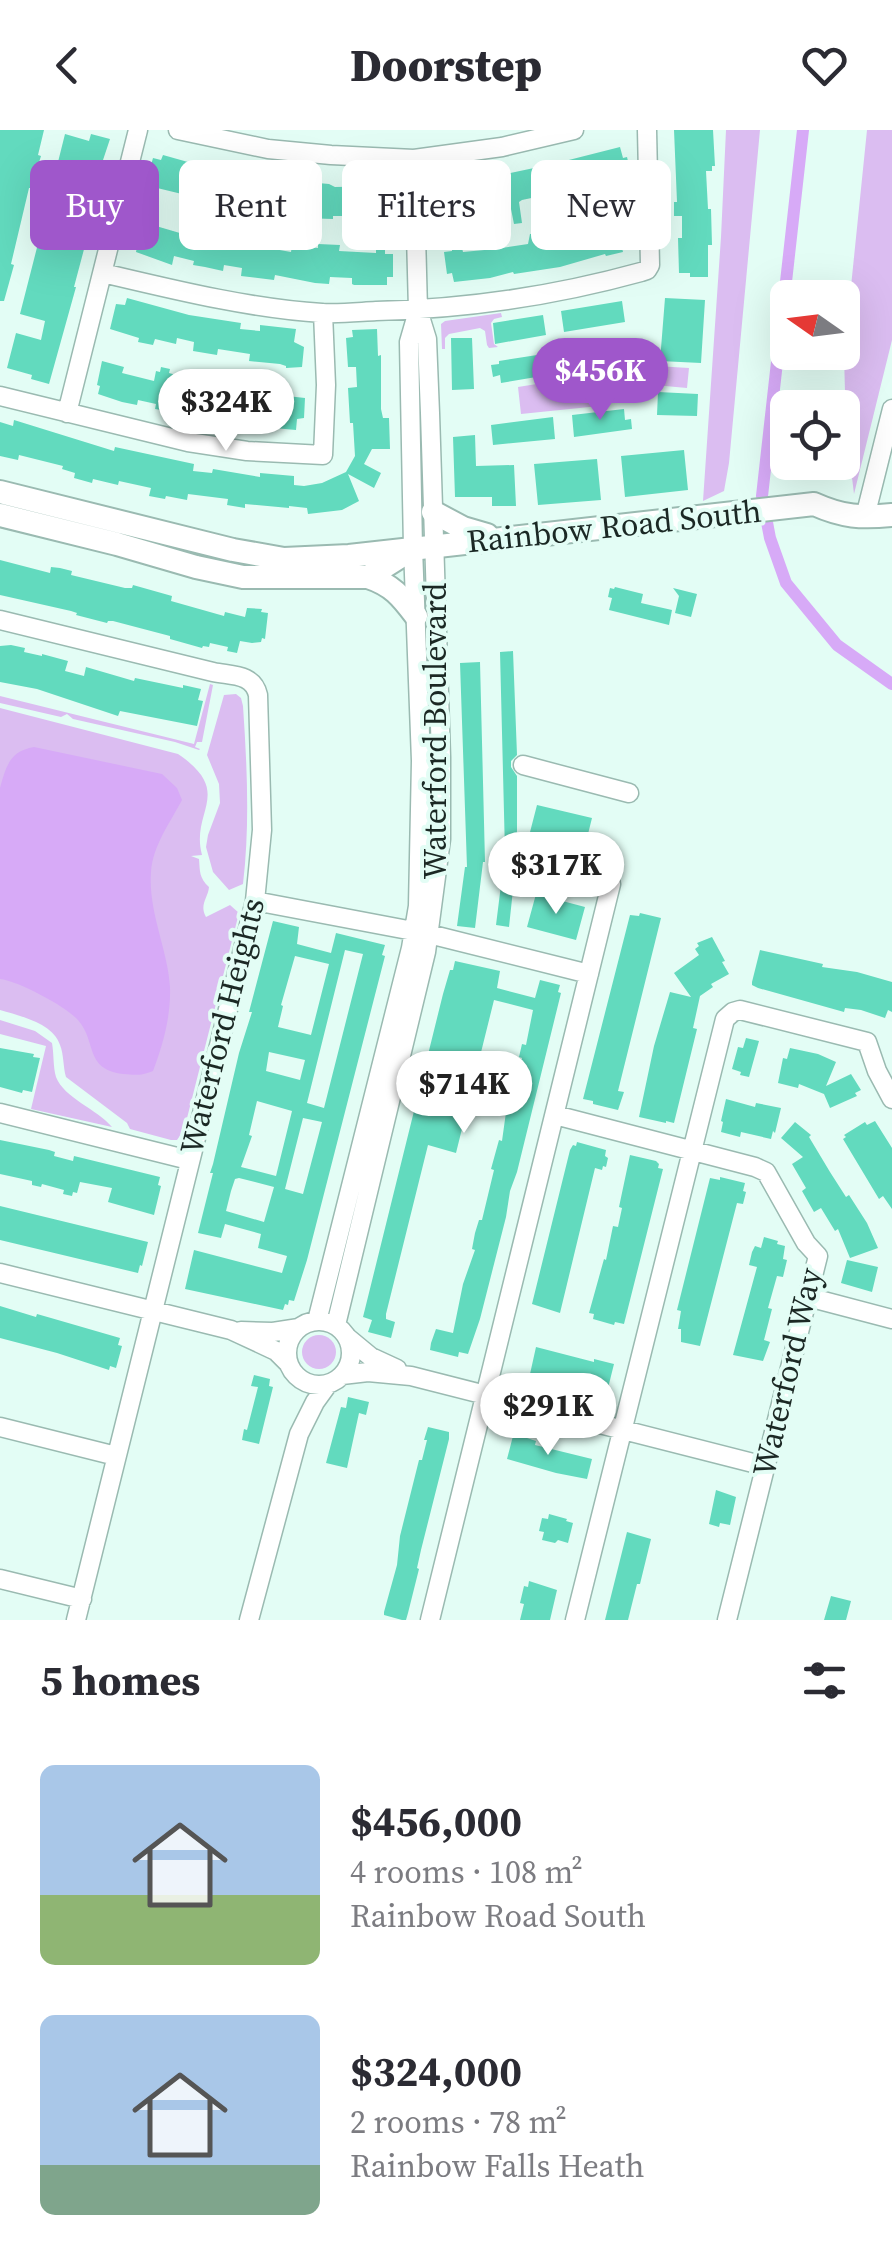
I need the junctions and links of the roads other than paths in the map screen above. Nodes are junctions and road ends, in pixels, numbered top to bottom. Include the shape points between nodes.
1 (138, 130) edge
2 (178, 130) edge
3 (574, 130) edge
4 (648, 130) edge
5 (414, 159) junction
6 (102, 273) junction
7 (418, 310) junction
8 (323, 313) junction
9 (0, 396) edge
10 (892, 409) edge
11 (67, 413) junction
12 (0, 492) edge
13 (891, 511) edge
14 (433, 512) junction
15 (0, 515) edge
16 (865, 518) junction
17 (495, 538) junction
18 (424, 547) junction
19 (368, 578) junction
20 (416, 616) junction
21 (0, 620) edge
22 (523, 765) dead end
23 (630, 793) dead end
24 (523, 861) dead end
25 (255, 902) junction
26 (422, 933) junction
27 (590, 974) junction
28 (892, 1099) edge
29 (0, 1113) edge
30 (555, 1115) junction
31 (694, 1150) junction
32 (190, 1160) junction
33 (0, 1273) edge
34 (808, 1297) junction
35 (153, 1310) junction
36 (892, 1319) edge
37 (308, 1324) junction
38 (231, 1330) junction
39 (341, 1331) junction
40 (288, 1363) junction
41 (411, 1376) junction
42 (300, 1379) junction
43 (336, 1379) junction
44 (486, 1394) junction
45 (0, 1427) edge
46 (623, 1430) junction
47 (299, 1434) junction
48 (116, 1456) junction
49 (766, 1466) junction
50 (0, 1579) edge
51 (82, 1599) junction
52 (76, 1620) edge
53 (249, 1620) edge
54 (430, 1620) edge
55 (575, 1620) edge
56 (727, 1620) edge

1 - 6 street
2 - 5 street via 268,149
3 - 5 street
4 - 7 street via 650,265 520,300
5 - 7 street
6 - 8 street
6 - 11 street
7 - 8 street
7 - 14 street via 427,339
7 - 18 street via 409,342
8 - 11 street via 323,456 188,442
9 - 11 street
10 - 16 street
12 - 18 main road, Rainbow Road South via 284,558
13 - 16 main road
14 - 17 main road
14 - 18 street
15 - 19 main road via 243,577
16 - 17 main road, Rainbow Road South via 814,504
17 - 18 main road, Rainbow Road South
18 - 19 main road, Rainbow Road South
18 - 20 street, Waterford Boulevard
18 - 26 street, Waterford Boulevard via 441,839
19 - 20 main road via 385,583
20 - 26 street, Waterford Boulevard
21 - 25 street, Waterford Heights via 254,683 262,830
22 - 23 street
24 - 27 street via 611,884
25 - 26 street
25 - 32 street, Waterford Heights
26 - 27 street
26 - 37 street, Waterford Boulevard
26 - 39 street, Waterford Boulevard
27 - 30 street
28 - 31 street via 867,1042 732,1012
29 - 32 street
30 - 31 street, Waterford Way
30 - 44 street
31 - 34 street, Waterford Way via 766,1172 818,1256
31 - 46 street
32 - 35 street, Waterford Heights
33 - 35 street
34 - 36 street
34 - 49 street, Waterford Way
35 - 38 street
35 - 48 street, Waterford Heights
37 - 38 street via 273,1332
37 - 39 street
37 - 40 street via 291,1336
38 - 40 street
39 - 41 street via 371,1357
39 - 43 street via 351,1357
40 - 42 street
41 - 43 street via 368,1372
41 - 44 street
42 - 43 street
42 - 47 street
43 - 47 street via 314,1402
44 - 46 street
44 - 54 street
45 - 48 street
46 - 49 street
46 - 55 street
47 - 53 street
48 - 51 street, Waterford Heights
49 - 56 street, Waterford Way
50 - 51 street
51 - 52 street, Waterford Heights

